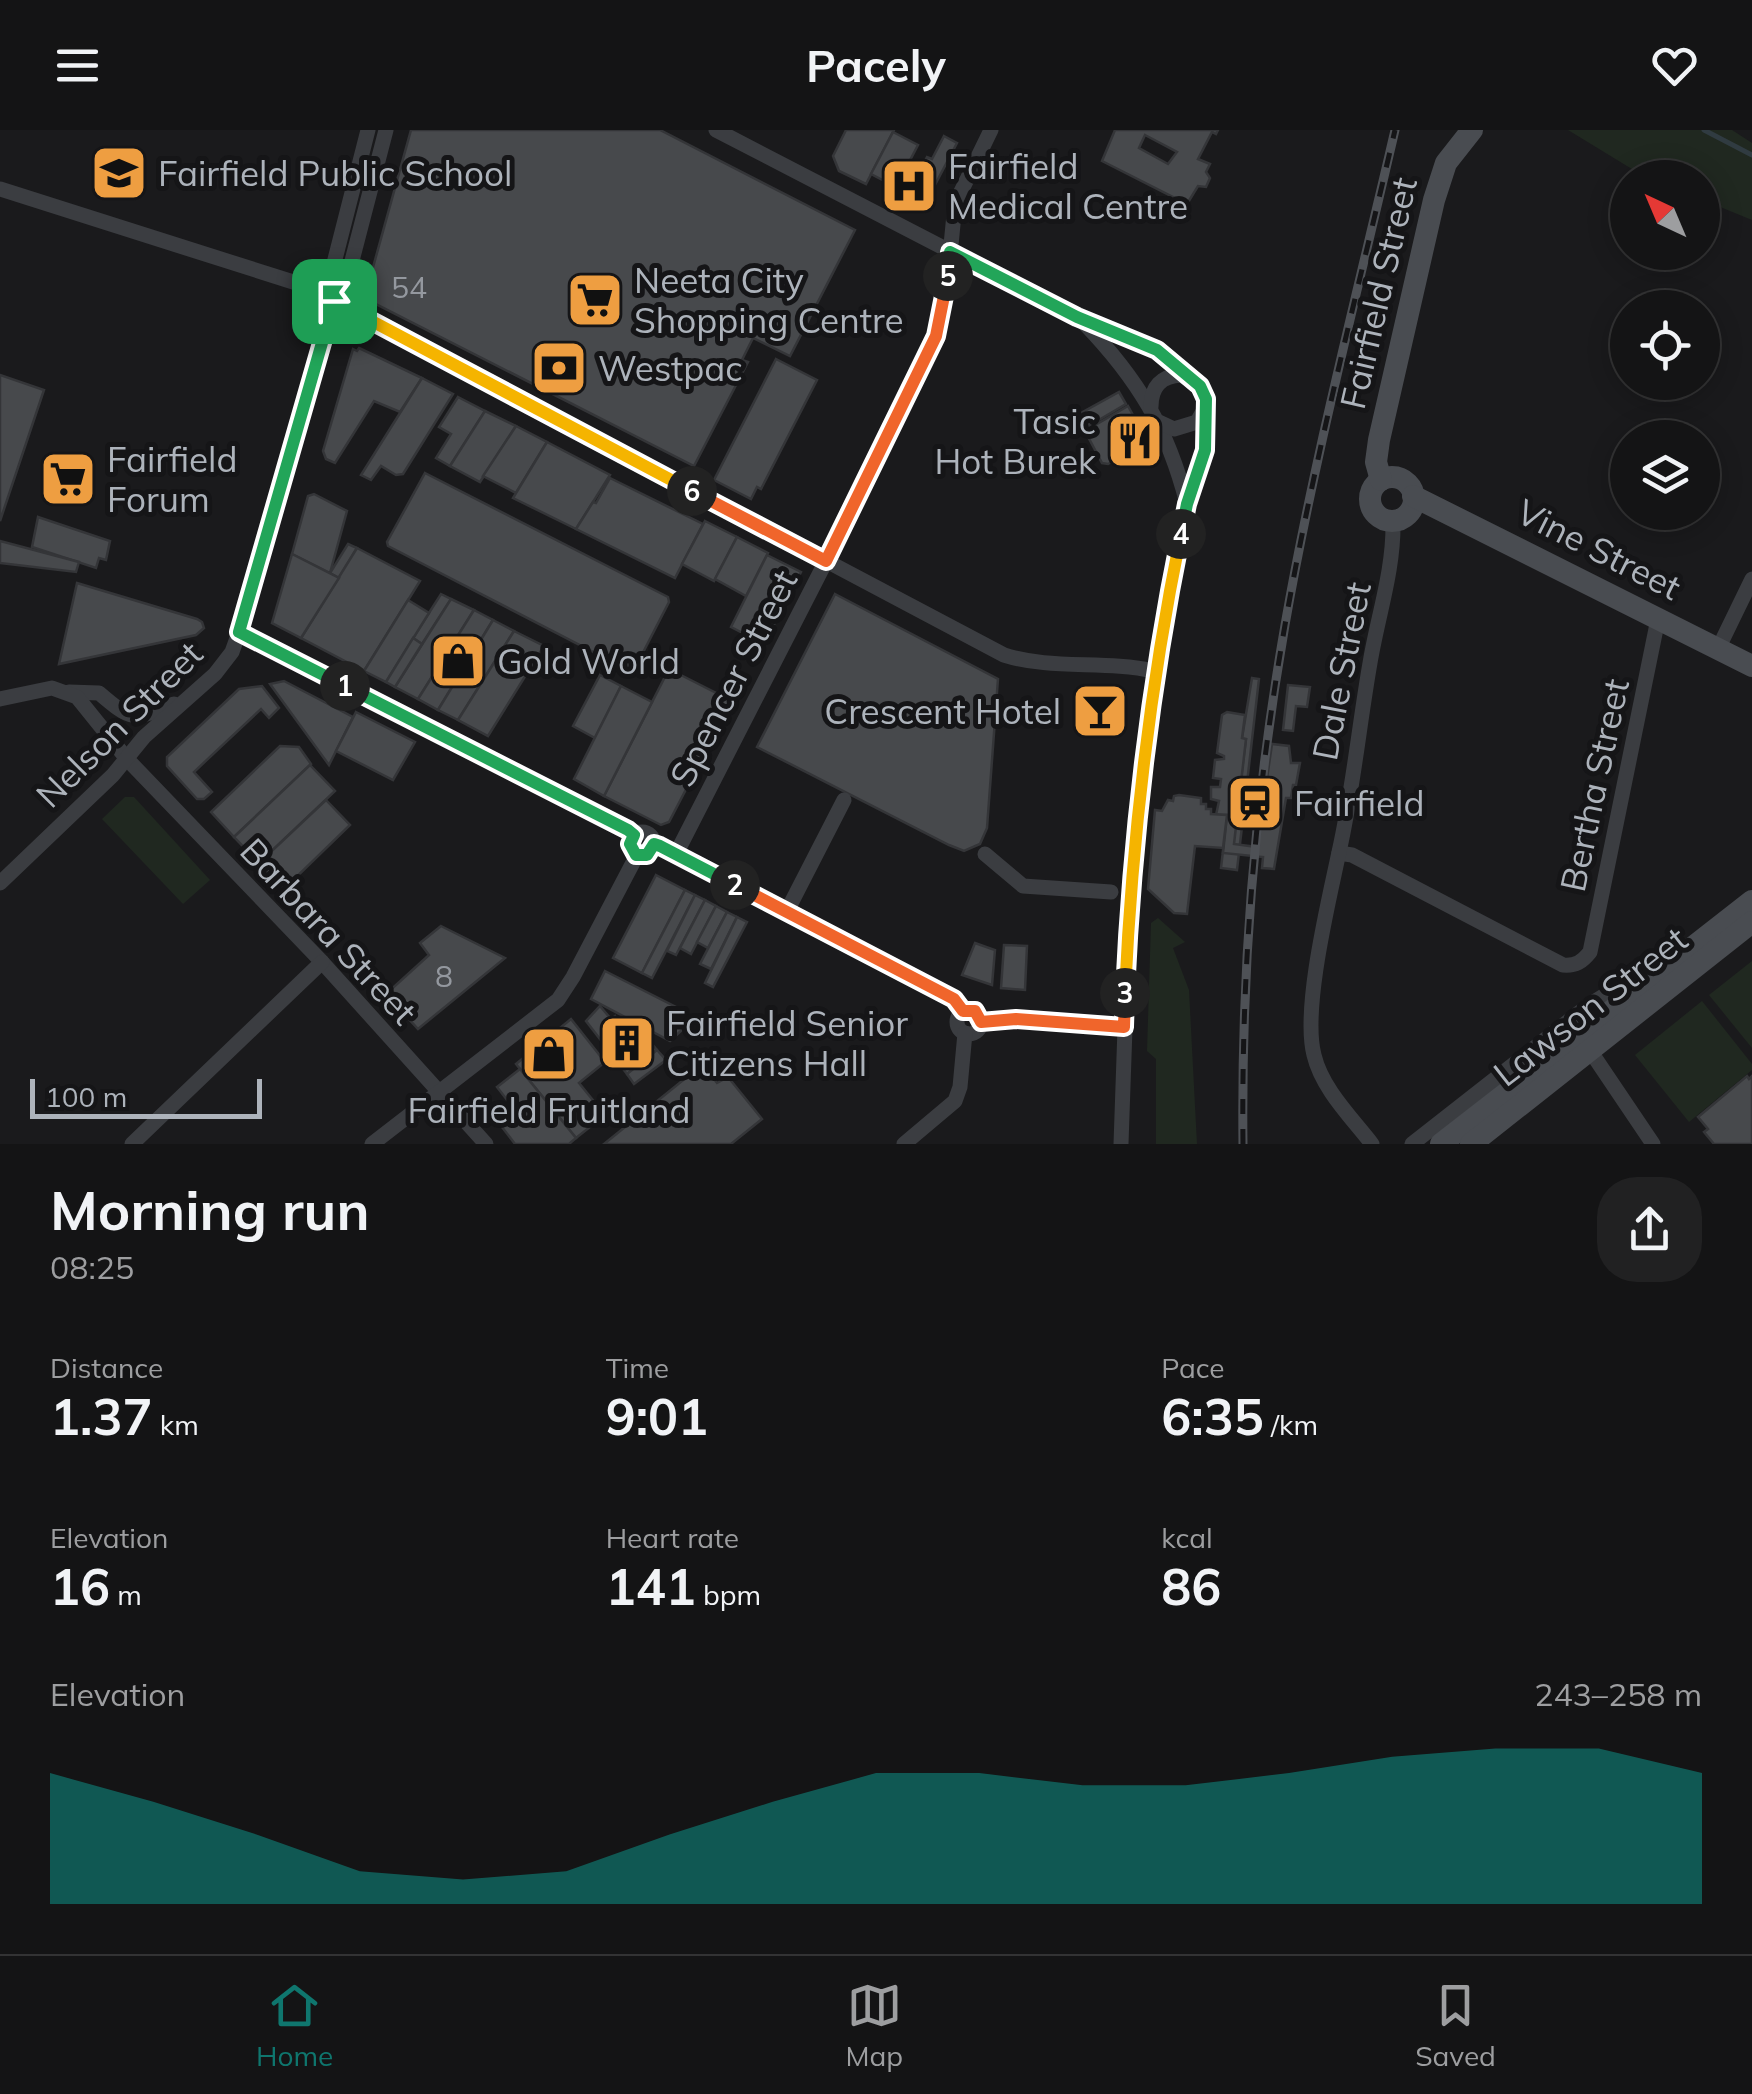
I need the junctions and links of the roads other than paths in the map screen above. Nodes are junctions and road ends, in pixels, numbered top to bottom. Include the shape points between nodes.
1 (368, 130) edge
2 (386, 130) edge
3 (716, 130) edge
4 (991, 130) edge
5 (1472, 130) edge
6 (0, 189) edge
7 (950, 252) junction
8 (334, 301) junction
9 (1077, 317) junction
10 (1189, 376) junction
11 (1205, 408) junction
12 (1155, 414) junction
13 (1381, 480) junction
14 (1414, 496) junction
15 (1187, 504) junction
16 (1393, 521) junction
17 (826, 561) junction
18 (1752, 579) edge
19 (1658, 619) junction
20 (239, 632) junction
21 (1718, 649) junction
22 (1752, 666) edge
23 (1154, 672) junction
24 (69, 692) junction
25 (186, 698) junction
26 (0, 699) edge
27 (127, 758) junction
28 (844, 800) dead end
29 (634, 835) junction
30 (654, 844) junction
31 (1339, 852) junction
32 (676, 854) junction
33 (985, 854) dead end
34 (636, 855) junction
35 (0, 883) edge
36 (1111, 892) dead end
37 (1752, 901) edge
38 (786, 912) junction
39 (1752, 922) edge
40 (322, 962) junction
41 (1640, 991) junction
42 (963, 1011) junction
43 (981, 1022) junction
44 (1124, 1027) junction
45 (965, 1033) junction
46 (1577, 1056) junction
47 (439, 1092) junction
48 (132, 1144) edge
49 (372, 1144) edge
50 (486, 1144) edge
51 (904, 1144) edge
52 (1122, 1144) edge
53 (1372, 1144) edge
54 (1412, 1144) edge
55 (1440, 1144) edge
56 (1471, 1144) edge
57 (1654, 1144) edge

1 - 8 street, Nelson Street via 332,271
2 - 8 street, Nelson Street via 347,280
3 - 7 street
4 - 7 street, Spencer Street via 955,204
5 - 13 main road, Fairfield Street via 1443,170 1434,200 1379,440
6 - 8 street
7 - 9 street
7 - 17 street, Spencer Street via 936,336
8 - 17 street
8 - 20 street, Nelson Street
9 - 10 street via 1157,350
9 - 12 street
10 - 11 street via 1204,392
10 - 12 street via 1164,378 1153,390
11 - 12 street via 1190,427 1174,429
11 - 15 street via 1205,450
12 - 15 street
13 - 14 main road via 1402,480
13 - 16 main road via 1371,505
14 - 16 main road via 1409,513
14 - 19 main road, Vine Street
15 - 23 street
16 - 31 street, Dale Street via 1392,565
17 - 23 street via 1004,655
17 - 32 street, Spencer Street
18 - 21 street
19 - 21 main road, Vine Street
19 - 31 street, Bertha Street via 1590,952 1582,961 1563,965
20 - 25 street, Nelson Street via 226,661
20 - 29 street
21 - 22 main road, Vine Street
23 - 44 street
24 - 25 street via 99,693 118,711 139,716
24 - 26 street via 52,688
24 - 27 street, Barbara Street
25 - 27 street, Nelson Street
27 - 35 street, Nelson Street
27 - 40 street, Barbara Street
28 - 38 street
29 - 30 street via 646,833
29 - 34 street
30 - 32 street
30 - 34 street via 647,855
31 - 53 street, Dale Street via 1312,1040 1318,1068
32 - 38 street
33 - 36 street via 1024,886
34 - 47 street via 558,1000
37 - 41 main road, Lawson Street
38 - 42 street via 954,999
39 - 46 main road, Lawson Street
40 - 47 street, Barbara Street
40 - 48 street
41 - 46 main road, Lawson Street
41 - 54 street, Lawson Street via 1608,993 1589,1005
42 - 43 street via 975,1011
42 - 45 street via 957,1020
43 - 44 street
43 - 45 street via 974,1033
44 - 52 street
45 - 51 street via 955,1101
46 - 55 main road, Lawson Street
46 - 56 main road, Lawson Street
46 - 57 street
47 - 49 street
47 - 50 street, Barbara Street

